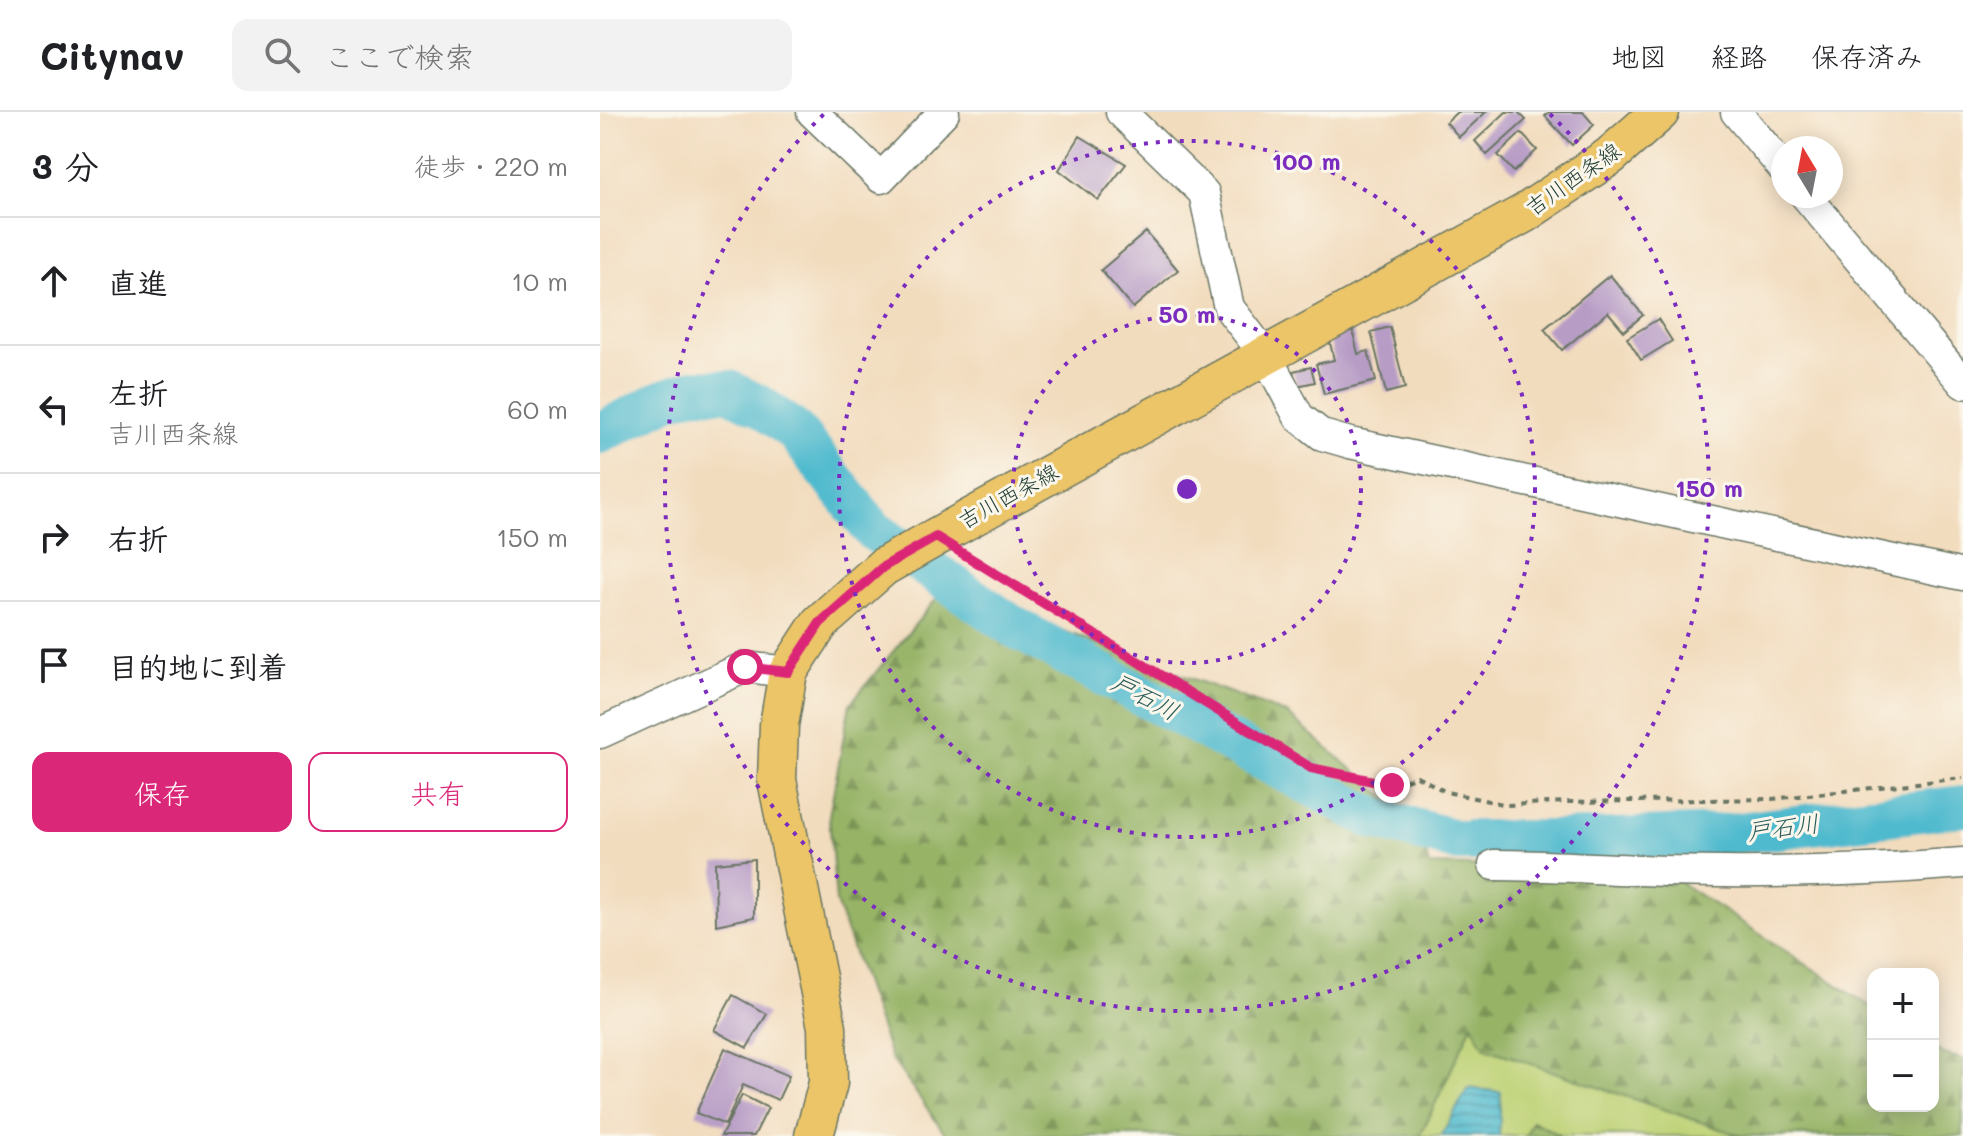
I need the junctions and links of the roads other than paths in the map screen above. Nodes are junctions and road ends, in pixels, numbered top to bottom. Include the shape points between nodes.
1 (812, 112) edge
2 (944, 112) edge
3 (1121, 112) edge
4 (1660, 112) edge
5 (1736, 112) edge
6 (1771, 154) edge
7 (1816, 208) edge
8 (1266, 356) junction
9 (1963, 383) edge
10 (1963, 575) edge
11 (788, 672) junction
12 (600, 733) edge
13 (1963, 863) edge
14 (1494, 865) dead end
15 (814, 1136) edge

1 - 2 street via 881,178
3 - 8 street via 1204,193 1229,308
4 - 8 main road, 吉川西条線 via 1610,156 1525,213
5 - 6 street
7 - 9 street
8 - 10 street via 1299,417 1322,435
8 - 11 main road, 吉川西条線 via 883,567 820,623
11 - 12 street via 745,667
11 - 15 main road, 吉川西条線 via 777,780 827,1027 828,1083
13 - 14 street via 1774,871

